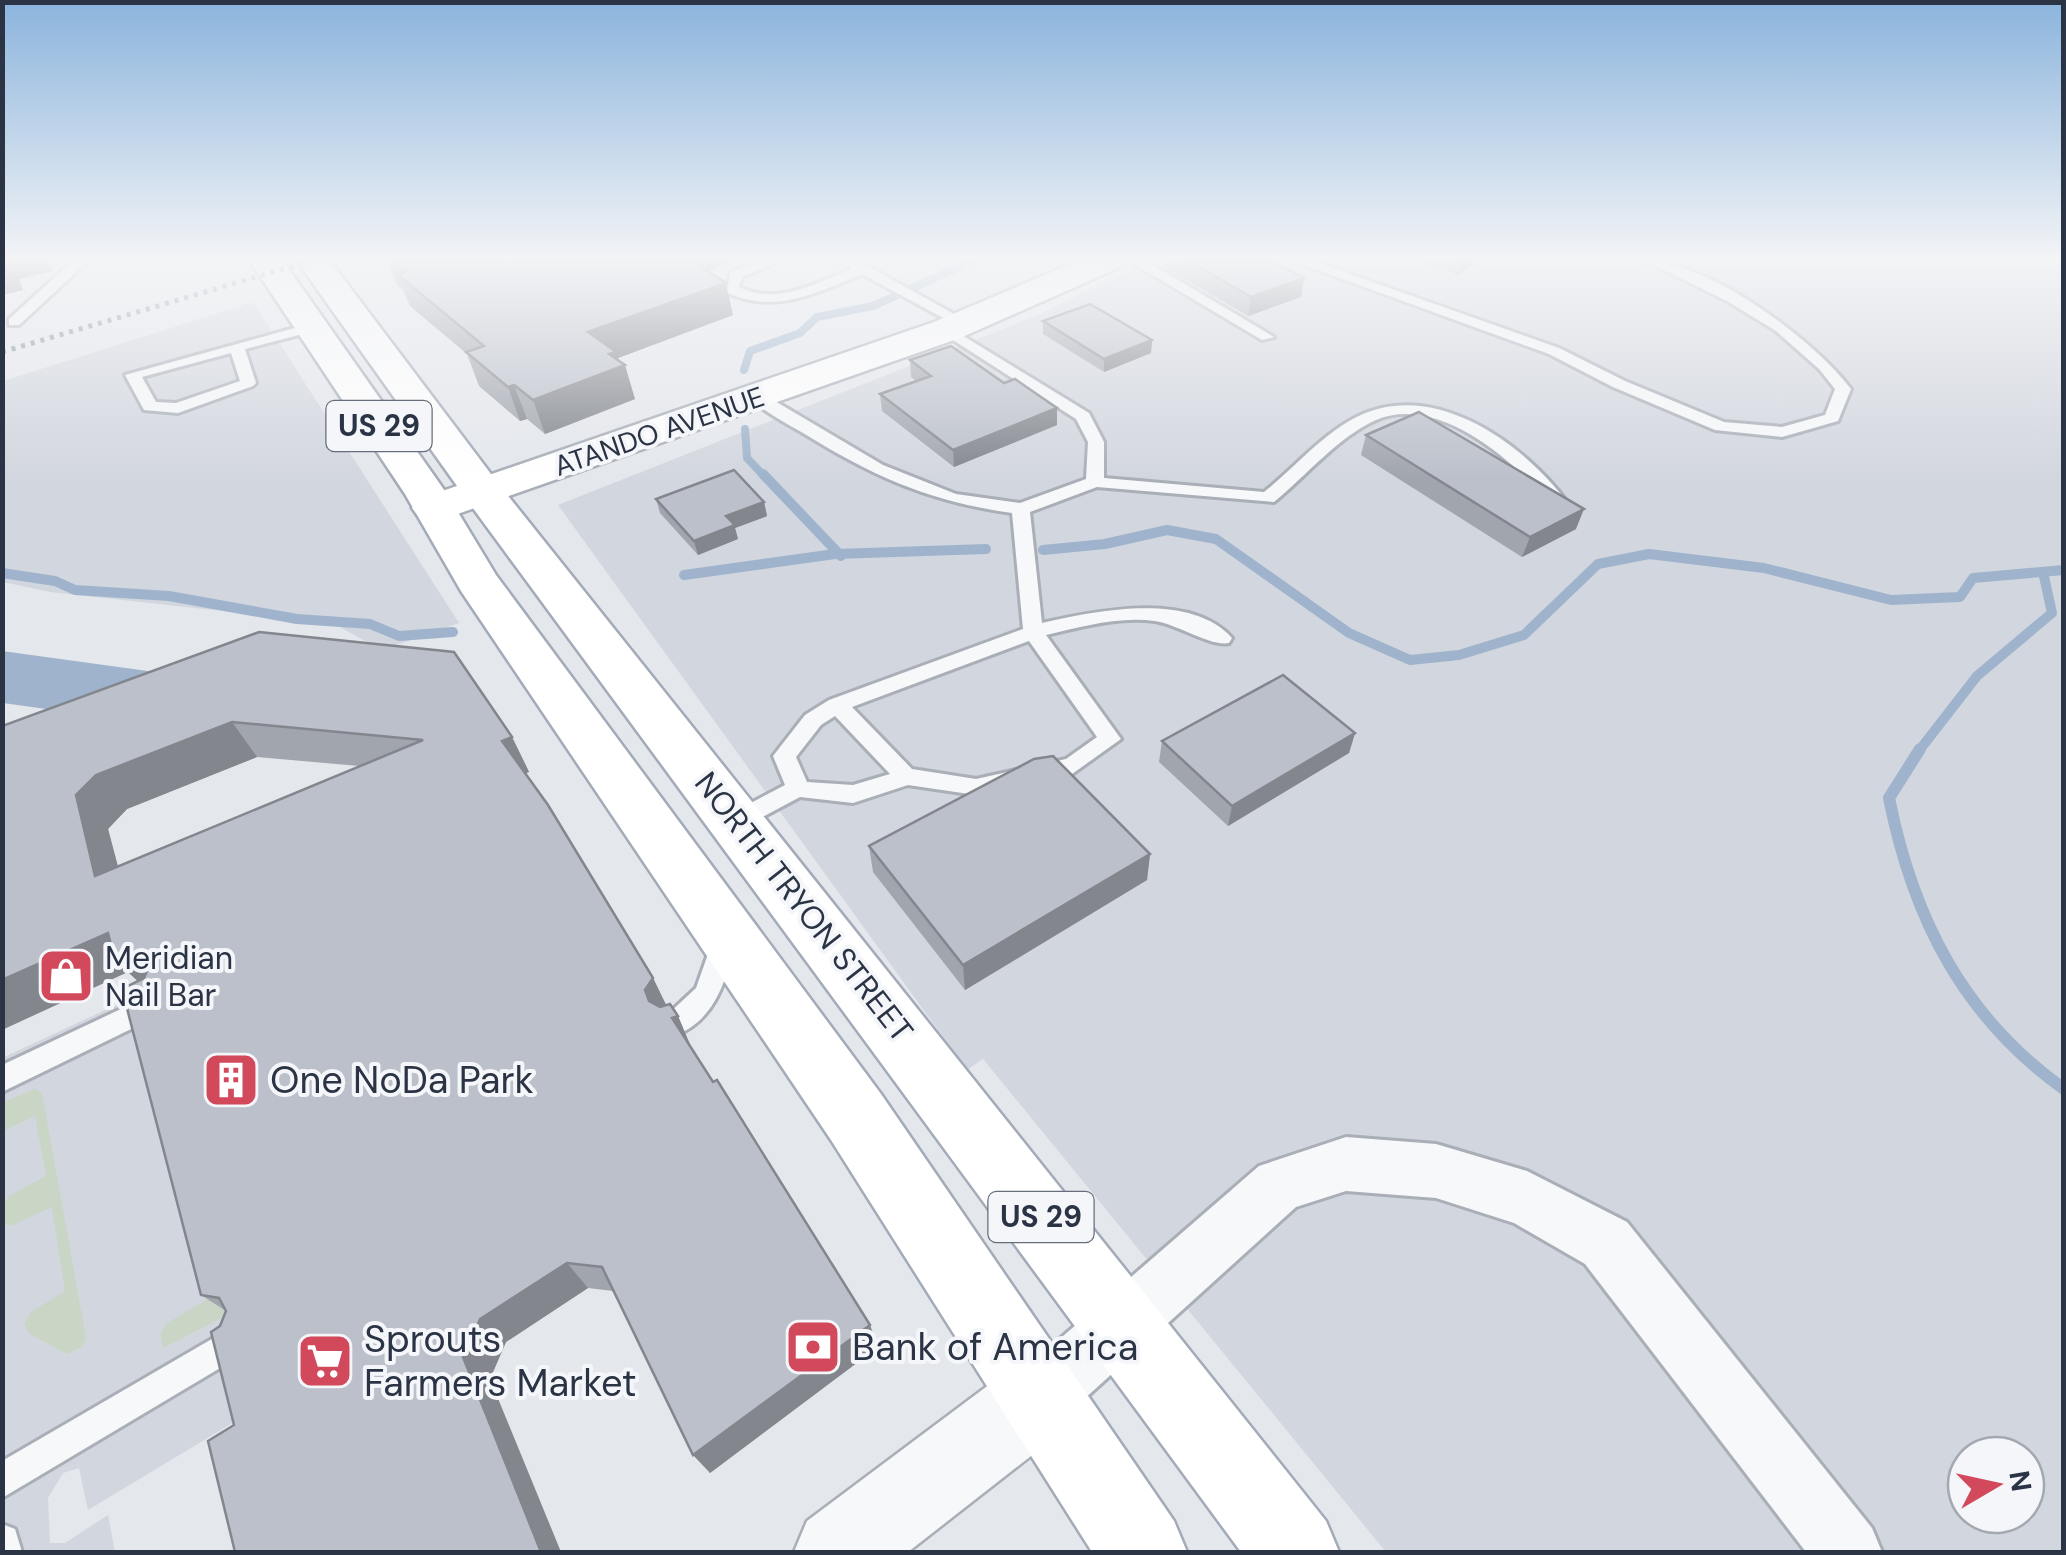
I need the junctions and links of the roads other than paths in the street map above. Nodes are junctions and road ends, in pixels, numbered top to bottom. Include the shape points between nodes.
1 (287, 334) edge
2 (313, 334) edge
3 (357, 334) edge
4 (913, 334) edge
5 (965, 334) edge
6 (1260, 334) edge
7 (1507, 334) edge
8 (1790, 334) edge
9 (1266, 337) dead end
10 (237, 347) junction
11 (757, 397) junction
12 (1094, 482) junction
13 (458, 499) junction
14 (1558, 502) edge
15 (1021, 509) junction
16 (1033, 632) junction
17 (1222, 638) dead end
18 (837, 705) junction
19 (905, 776) junction
20 (798, 788) junction
21 (736, 821) junction
22 (722, 926) junction
23 (166, 1000) edge
24 (676, 1023) edge
25 (2, 1078) edge
26 (1122, 1324) junction
27 (244, 1336) edge
28 (1039, 1398) junction
29 (2, 1481) edge
30 (2, 1542) edge
31 (4, 1552) edge
32 (838, 1552) edge
33 (1143, 1552) edge
34 (1295, 1552) edge
35 (1848, 1552) edge

1 - 10 lane
2 - 13 main road, NORTH TRYON STREET / US 29
3 - 13 main road, NORTH TRYON STREET / US 29
4 - 11 main road, ATANDO AVENUE
5 - 12 lane via 1083,416 1096,442
6 - 9 lane
7 - 8 lane via 1720,427 1782,432 1832,418 1843,389 1820,356
10 - 10 lane via 248,383 178,408 150,406 133,375
11 - 13 main road, ATANDO AVENUE
11 - 15 lane via 919,486
12 - 14 lane via 1268,498 1371,416 1398,411 1468,427 1502,446
12 - 15 lane
13 - 21 main road, NORTH TRYON STREET / US 29
13 - 22 main road, NORTH TRYON STREET / US 29 via 477,581
15 - 16 lane
16 - 17 lane via 1133,610 1195,622
16 - 18 lane
16 - 19 lane via 1110,739 1072,766 976,788
18 - 19 lane
18 - 20 lane via 812,720 784,756
19 - 20 lane via 855,795
20 - 21 lane
21 - 26 main road, NORTH TRYON STREET / US 29
22 - 24 lane via 724,947 707,995
22 - 28 main road, NORTH TRYON STREET / US 29
23 - 25 lane
26 - 28 street
26 - 34 main road, NORTH TRYON STREET / US 29
26 - 35 street via 1279,1185 1346,1164 1436,1171 1527,1199 1606,1243
27 - 29 lane
28 - 32 street
28 - 33 main road, NORTH TRYON STREET / US 29
30 - 31 lane

